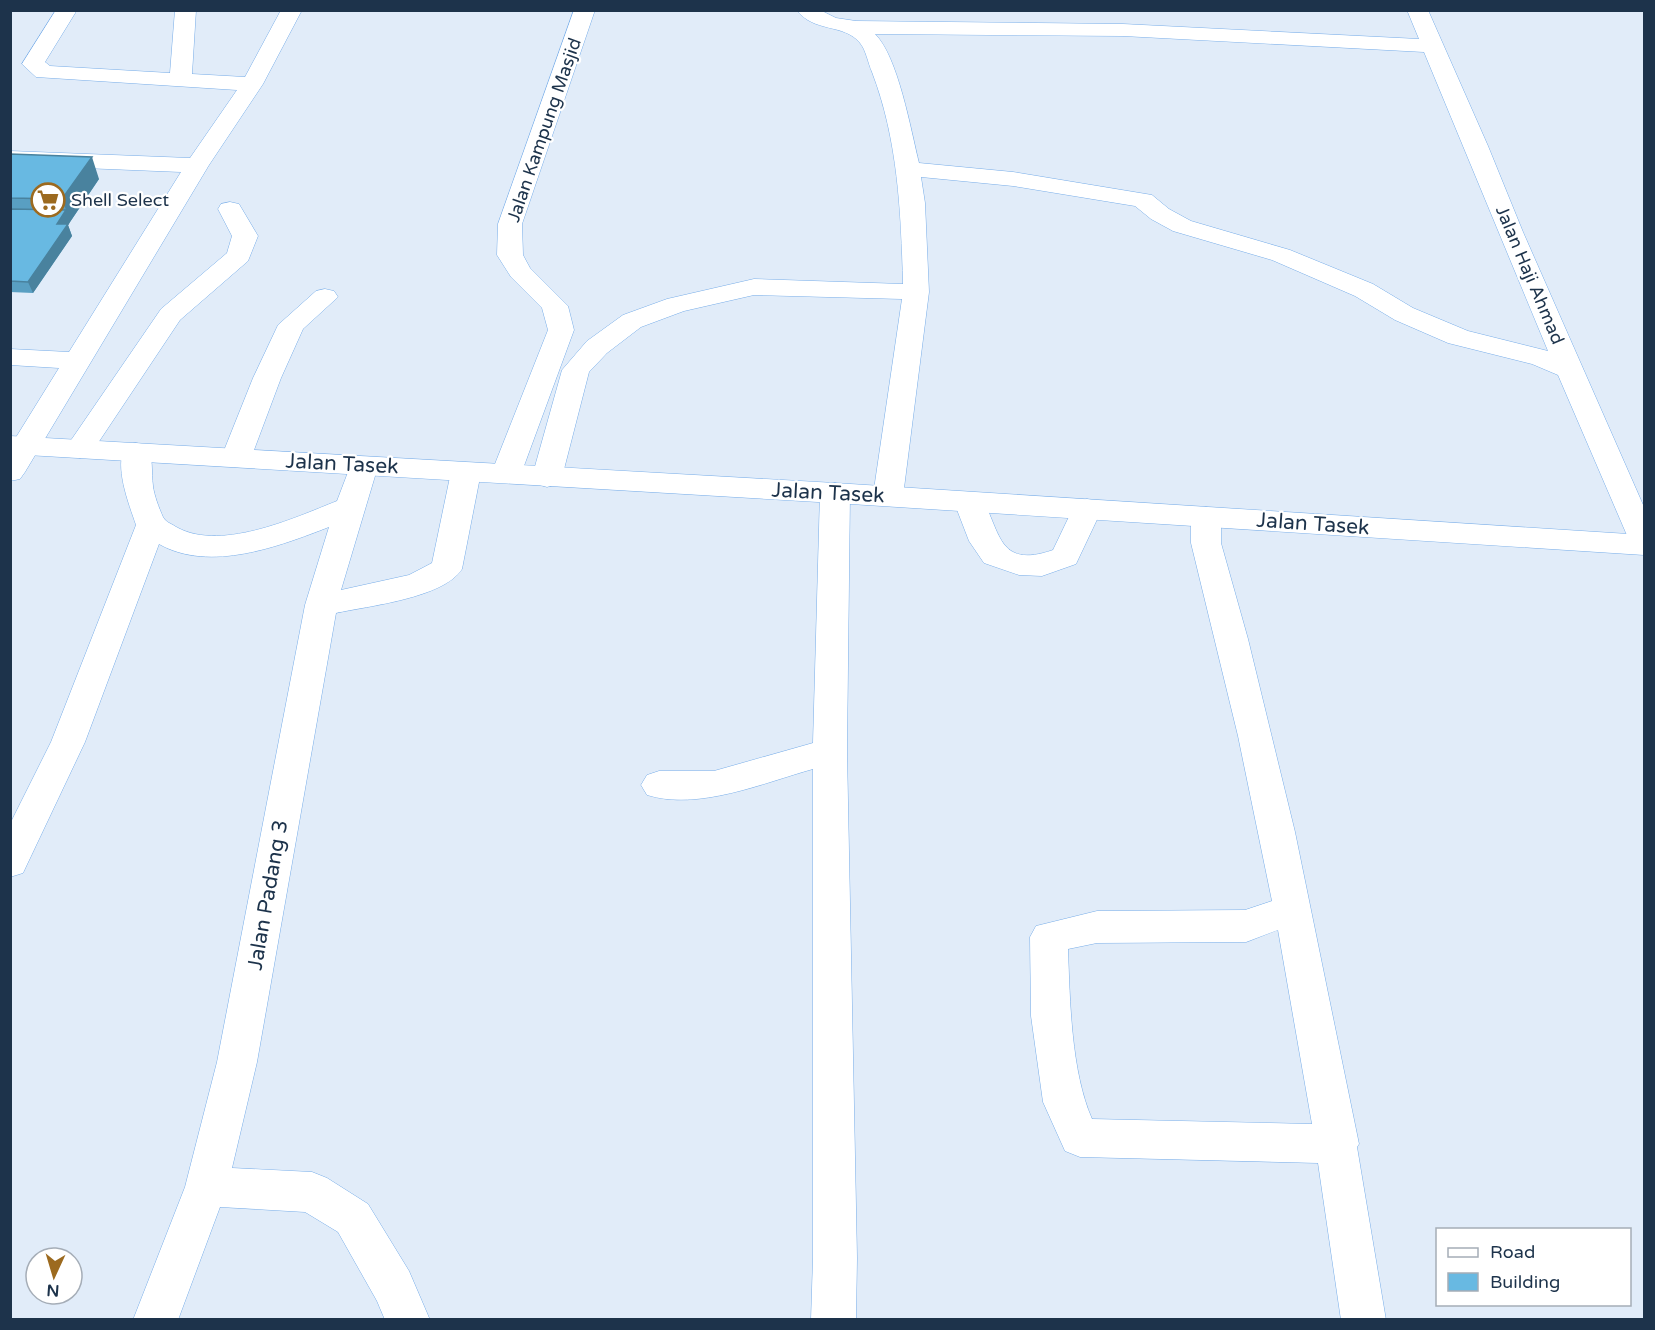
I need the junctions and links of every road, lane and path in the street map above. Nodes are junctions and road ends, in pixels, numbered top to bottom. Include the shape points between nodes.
1 (67, 10) edge
2 (186, 10) edge
3 (292, 10) edge
4 (585, 10) edge
5 (807, 10) edge
6 (1418, 10) edge
7 (1069, 20) edge
8 (855, 27) junction
9 (1433, 46) junction
10 (180, 81) junction
11 (252, 84) junction
12 (10, 158) edge
13 (197, 165) junction
14 (908, 169) junction
15 (230, 208) dead end
16 (916, 291) junction
17 (326, 297) dead end
18 (10, 357) edge
19 (78, 361) junction
20 (1571, 370) junction
21 (18, 446) edge
22 (80, 449) junction
23 (136, 452) junction
24 (236, 458) junction
25 (363, 466) junction
26 (466, 471) junction
27 (10, 472) edge
28 (506, 474) junction
29 (546, 477) junction
30 (835, 493) junction
31 (888, 496) junction
32 (969, 502) junction
33 (351, 507) junction
34 (1087, 509) junction
35 (1206, 517) junction
36 (151, 525) junction
37 (1644, 540) edge
38 (1644, 545) edge
39 (321, 605) junction
40 (830, 751) junction
41 (659, 785) dead end
42 (10, 863) edge
43 (1293, 909) junction
44 (1338, 1144) junction
45 (206, 1187) junction
46 (155, 1320) edge
47 (408, 1320) edge
48 (833, 1320) edge
49 (1364, 1320) edge

1 - 10 street via 33,64 44,72
2 - 10 street
3 - 11 street
4 - 28 street, Jalan Kampung Masjid via 510,224 510,255 519,272 555,306 561,330
5 - 8 street via 831,25
6 - 9 street, Jalan Haji Ahmad
7 - 8 street
7 - 9 street
8 - 14 street via 871,42 892,95
9 - 20 street, Jalan Haji Ahmad
10 - 11 street
11 - 13 street
12 - 13 street
13 - 19 street
14 - 16 street
14 - 20 street via 1013,179 1143,200 1182,226 1281,255 1364,290 1404,314 1458,337 1542,358
15 - 22 street via 245,236 238,256 170,315
16 - 29 street via 754,287 676,305 632,321 597,347 576,370
16 - 31 street
17 - 24 street via 291,326
18 - 19 street
19 - 21 street
20 - 37 street, Jalan Haji Ahmad
21 - 22 street, Jalan Tasek
21 - 27 street
22 - 23 street, Jalan Tasek
23 - 24 street, Jalan Tasek
23 - 36 street via 138,488
24 - 25 street, Jalan Tasek
25 - 26 street, Jalan Tasek
25 - 33 street, Jalan Padang 3
26 - 28 street, Jalan Tasek
26 - 39 street via 446,568 418,584
28 - 29 street, Jalan Tasek
29 - 30 street, Jalan Tasek
30 - 31 street, Jalan Tasek
30 - 40 street
31 - 32 street, Jalan Tasek
32 - 34 street, Jalan Tasek
32 - 34 street via 984,541 995,556 1042,566 1065,557
33 - 36 street via 279,534 228,545 182,543
33 - 39 street, Jalan Padang 3
34 - 35 street, Jalan Tasek
35 - 38 street, Jalan Tasek
35 - 43 street via 1206,543 1263,766
36 - 42 street via 68,742
39 - 45 street, Jalan Padang 3 via 237,1062
40 - 41 street via 714,784
40 - 48 street
43 - 44 street
43 - 44 street via 1246,926 1098,927 1049,937 1051,1016 1064,1102 1080,1138
44 - 49 street
45 - 46 street, Jalan Padang 3
45 - 47 street via 312,1192 353,1218

